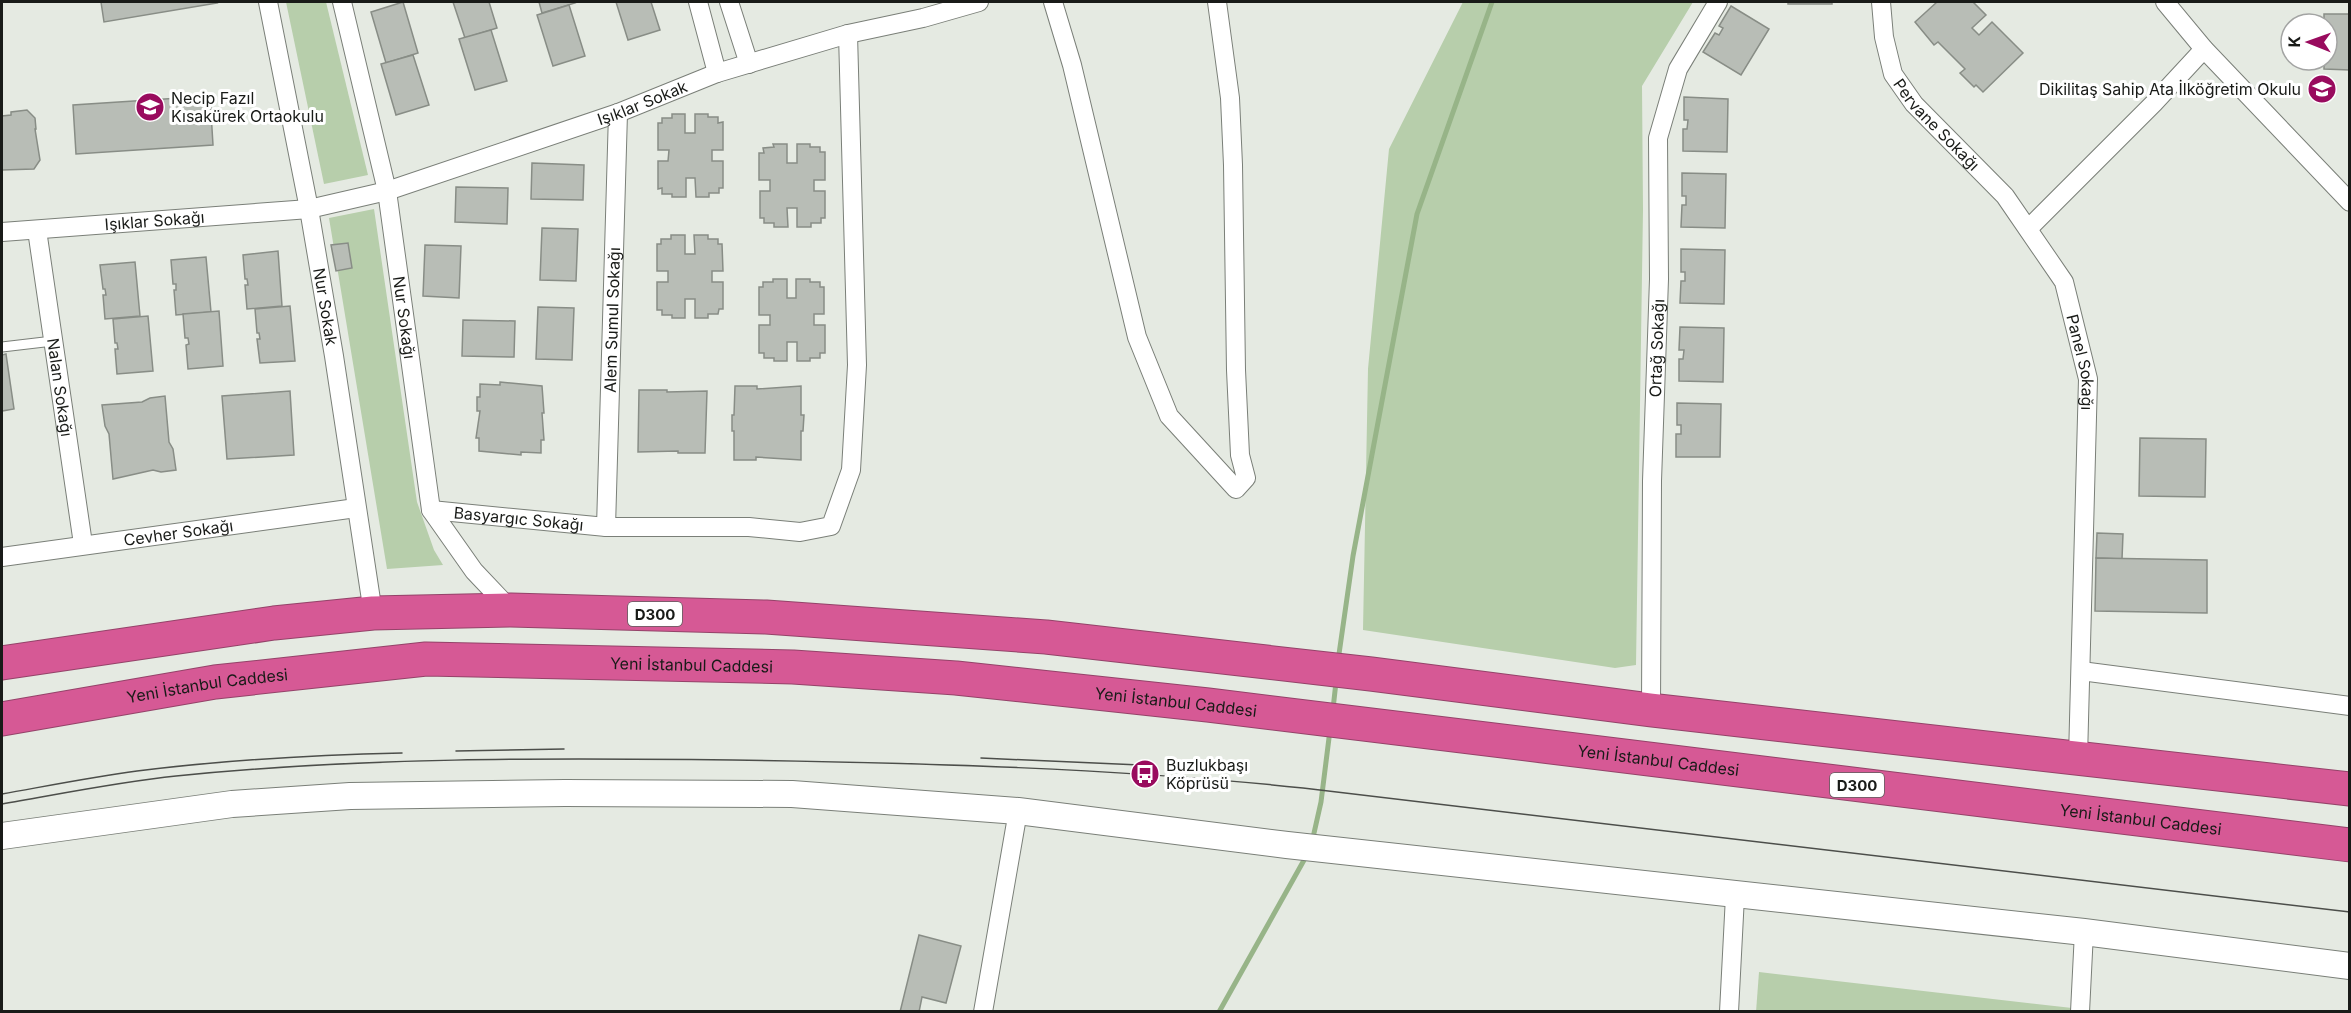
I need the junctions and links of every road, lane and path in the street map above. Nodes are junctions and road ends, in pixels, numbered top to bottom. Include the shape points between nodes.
1 (268, 2) edge
2 (342, 2) edge
3 (698, 2) edge
4 (729, 2) edge
5 (979, 2) edge
6 (1053, 2) edge
7 (1217, 2) edge
8 (1718, 2) edge
9 (1881, 2) edge
10 (2165, 2) edge
11 (921, 10) edge
12 (848, 34) junction
13 (2204, 49) junction
14 (749, 64) junction
15 (717, 74) junction
16 (618, 113) junction
17 (387, 191) junction
18 (2349, 202) edge
19 (309, 209) junction
20 (2028, 229) junction
21 (37, 230) junction
22 (2, 232) edge
23 (53, 341) junction
24 (2, 347) edge
25 (356, 508) junction
26 (431, 510) junction
27 (606, 527) junction
28 (83, 544) junction
29 (2, 557) edge
30 (511, 610) junction
31 (373, 613) junction
32 (2, 663) edge
33 (2080, 671) junction
34 (2349, 706) edge
35 (1651, 710) junction
36 (2, 719) edge
37 (2078, 758) junction
38 (2349, 789) edge
39 (1018, 811) junction
40 (2, 836) edge
41 (2349, 845) edge
42 (1735, 896) junction
43 (2084, 932) junction
44 (2349, 966) edge
45 (983, 1011) edge
46 (1729, 1011) edge
47 (2080, 1011) edge

1 - 19 street, Nur Sokak
2 - 17 street, Nur Sokağı
3 - 15 street
4 - 14 street
5 - 11 street, Işıklar Sokak
6 - 7 street via 1072,65 1137,337 1169,416 1236,489 1246,478 1240,455 1236,370 1230,98
8 - 35 street, Ortağ Sokağı via 1678,69 1658,138
9 - 20 street, Pervane Sokağı via 1893,74 1914,104 2005,196
10 - 13 street
11 - 12 street, Işıklar Sokak
12 - 14 street, Işıklar Sokak
12 - 27 street, Basyargıc Sokağı via 857,365 851,470 831,526 800,532
13 - 18 street
13 - 20 street
14 - 15 street, Işıklar Sokak
15 - 16 street, Işıklar Sokak
16 - 17 street, Işıklar Sokak
16 - 27 street, Alem Sumul Sokağı
17 - 19 street, Işıklar Sokak
17 - 26 street, Nur Sokağı
19 - 21 street, Işıklar Sokağı
19 - 25 street, Nur Sokak
20 - 33 street, Panel Sokağı via 2064,282 2088,380
21 - 22 street, Işıklar Sokağı
21 - 23 street, Nalan Sokağı
23 - 24 lane
23 - 28 street, Nalan Sokağı
25 - 28 street, Cevher Sokağı
25 - 31 street, Nur Sokak
26 - 27 street, Basyargıc Sokağı
26 - 30 street, Nur Sokağı via 474,570
28 - 29 street, Cevher Sokağı
30 - 31 highway, D300
30 - 35 highway, D300 via 790,618 1046,638
31 - 32 highway, D300 via 274,623
33 - 34 street
33 - 37 street, Panel Sokağı
35 - 37 highway, D300
36 - 41 highway, Yeni İstanbul Caddesi / D300 via 215,682 426,659 793,667 1039,686 1304,716
37 - 38 highway, D300
39 - 40 street via 792,794 350,796 232,804
39 - 42 street
39 - 45 street
42 - 43 street
42 - 46 street
43 - 44 street
43 - 47 street

